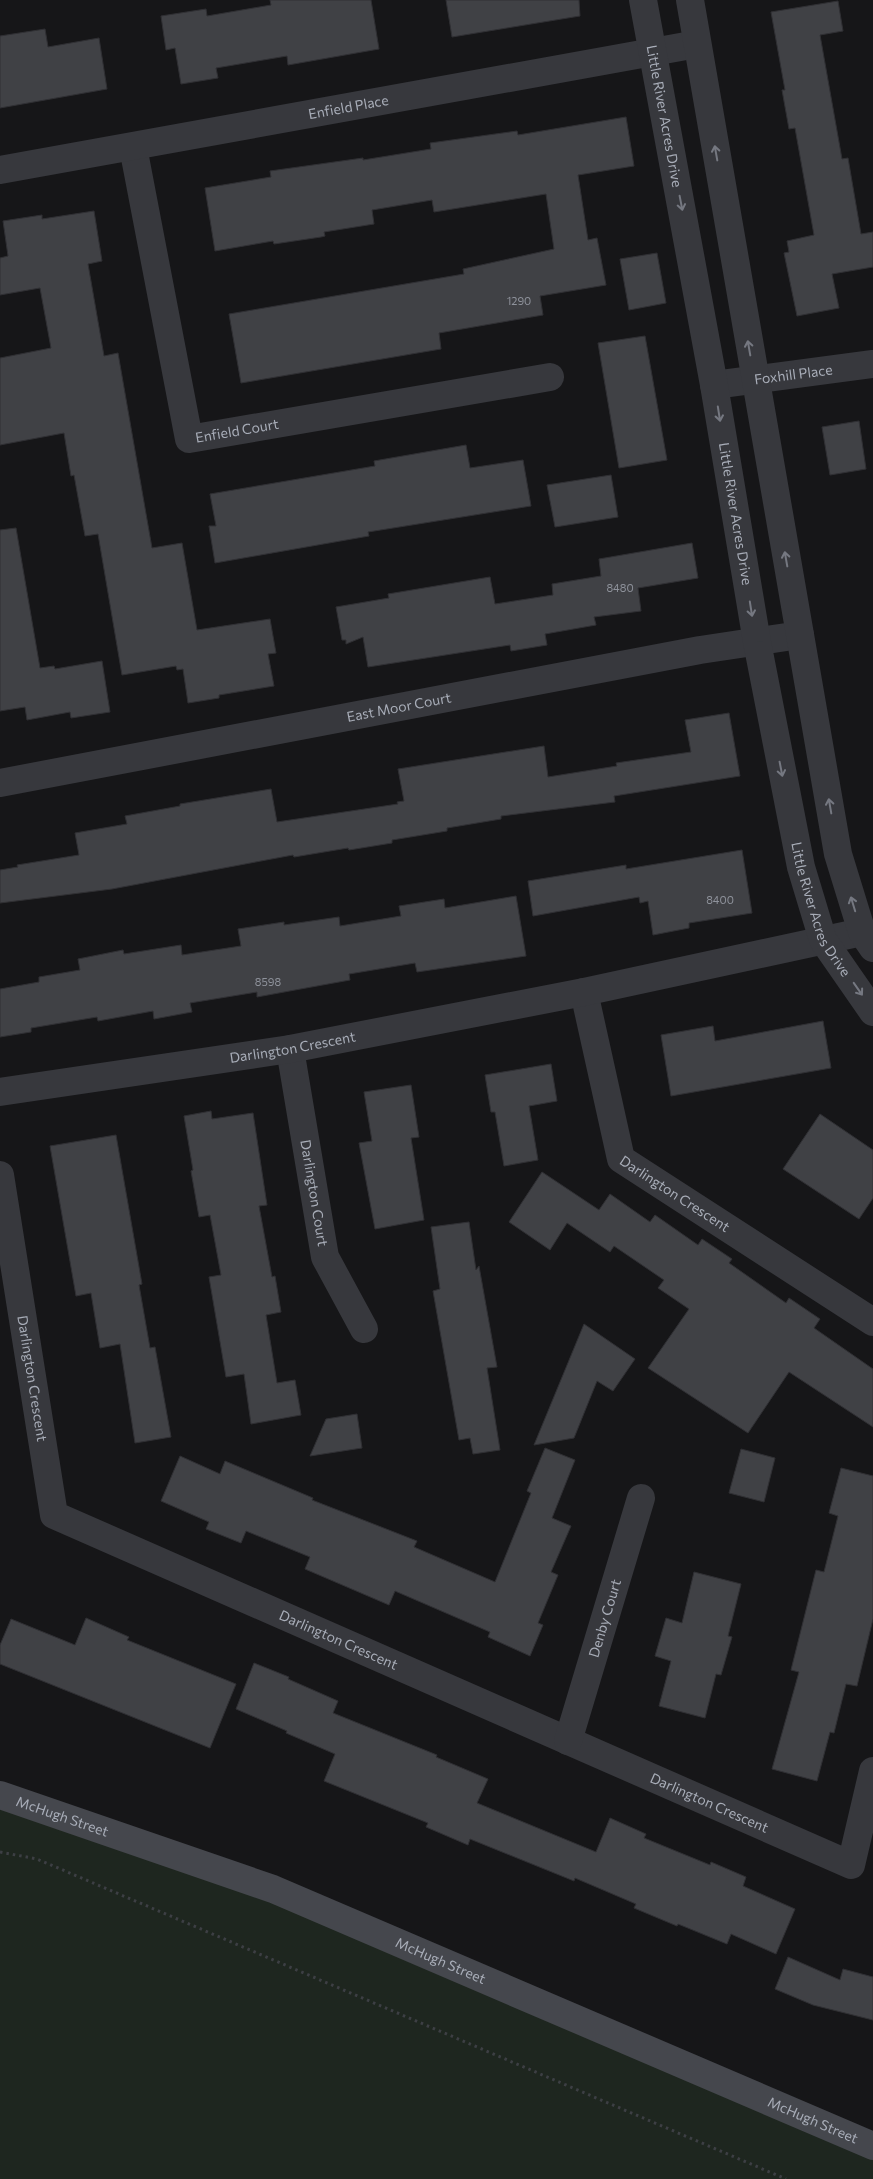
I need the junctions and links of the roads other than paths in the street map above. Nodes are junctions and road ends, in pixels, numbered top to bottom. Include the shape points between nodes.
1 (643, 0) edge
2 (690, 0) edge
3 (697, 44) junction
4 (651, 52) junction
5 (134, 147) junction
6 (0, 170) edge
7 (873, 364) edge
8 (550, 377) dead end
9 (754, 379) junction
10 (714, 385) junction
11 (800, 635) junction
12 (757, 642) junction
13 (0, 783) edge
14 (823, 940) junction
15 (867, 940) edge
16 (584, 992) junction
17 (873, 1012) edge
18 (290, 1049) junction
19 (0, 1092) edge
20 (0, 1175) edge
21 (873, 1322) edge
22 (364, 1328) dead end
23 (641, 1498) dead end
24 (568, 1741) junction
25 (873, 1771) edge
26 (0, 1795) edge
27 (873, 2146) edge

1 - 4 street, Little River Acres Drive
2 - 3 street, Little River Acres Drive
3 - 4 street, Enfield Place
9 -> 3 street, Little River Acres Drive
4 - 5 street, Enfield Place
4 -> 10 street, Little River Acres Drive
5 - 6 street, Enfield Place
5 - 8 street, Enfield Court via 189,440
7 - 9 street, Foxhill Place
9 - 10 street, Foxhill Place
11 -> 9 street, Little River Acres Drive
10 -> 12 street, Little River Acres Drive
11 - 12 street, East Moor Court
15 -> 11 street, Little River Acres Drive via 838,854
12 - 13 street, East Moor Court via 700,650
12 -> 14 street, Little River Acres Drive via 801,867
14 - 15 street, Darlington Crescent
14 - 16 street, Darlington Crescent
14 -> 17 street, Little River Acres Drive
16 - 18 street, Darlington Crescent
16 - 21 street, Darlington Crescent via 621,1159
18 - 19 street, Darlington Crescent
18 - 22 street, Darlington Court via 325,1257
20 - 24 street, Darlington Crescent via 54,1515
23 - 24 street, Denby Court
24 - 25 street, Darlington Crescent via 851,1865
26 - 27 main road, McHugh Street via 273,1889

